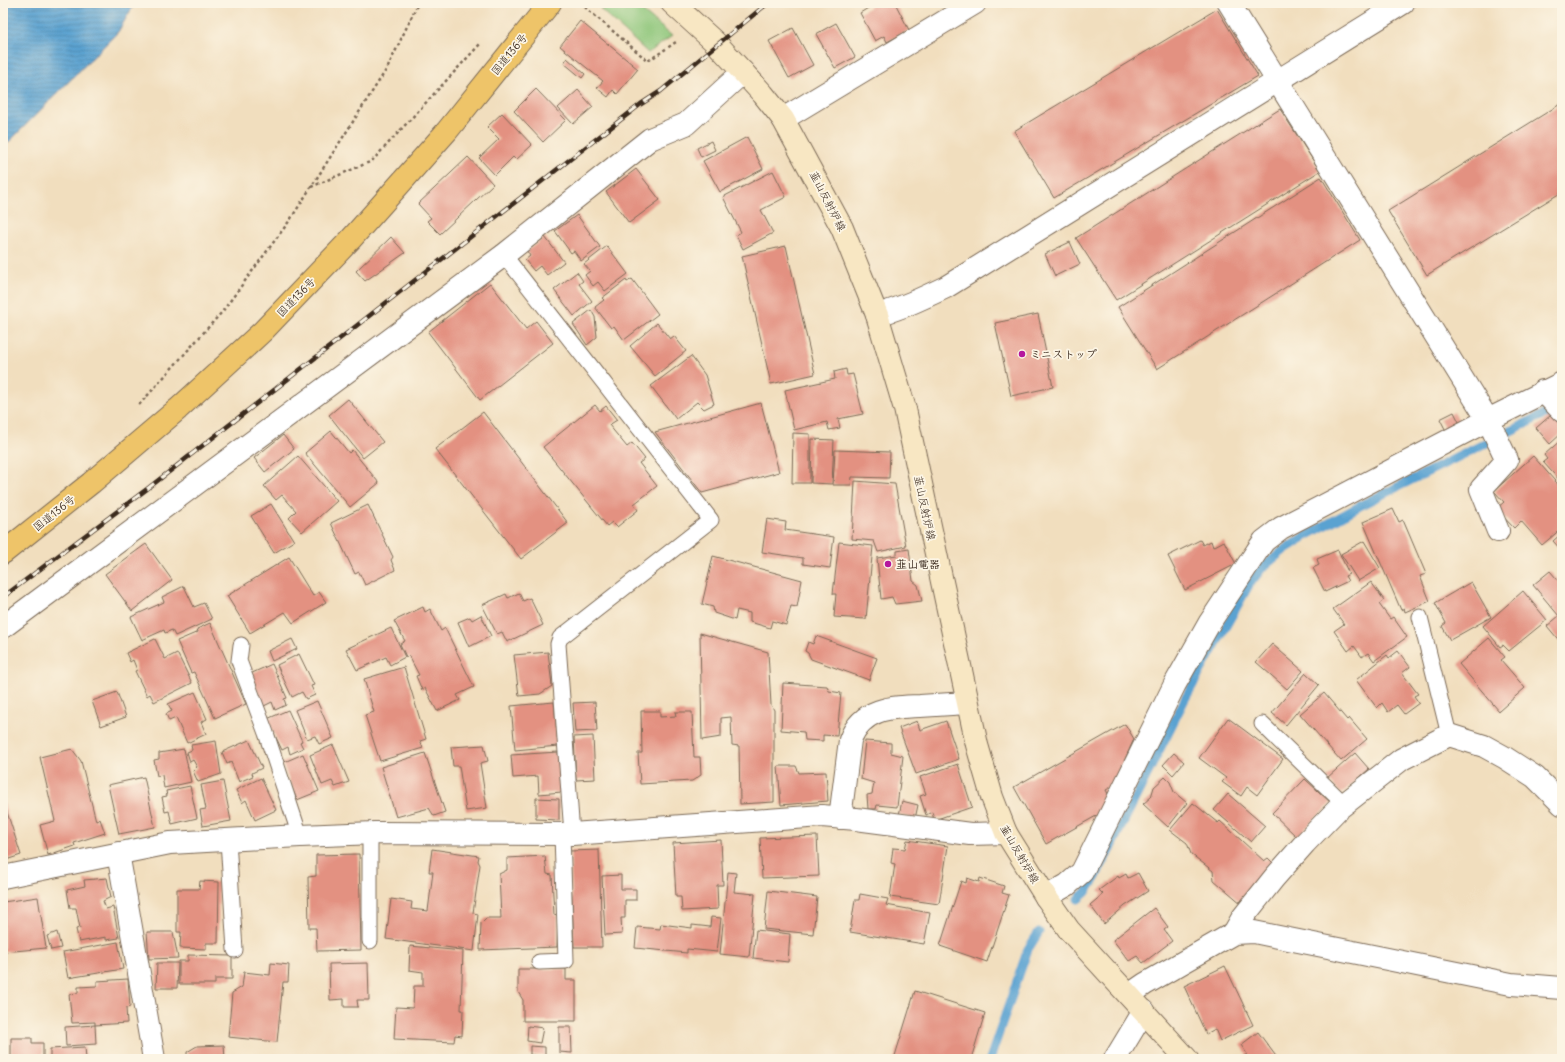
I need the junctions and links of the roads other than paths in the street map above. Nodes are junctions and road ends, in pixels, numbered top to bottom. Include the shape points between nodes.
1 (550, 3) edge
2 (672, 3) edge
3 (975, 3) edge
4 (1230, 3) edge
5 (1403, 3) edge
6 (743, 72) junction
7 (1278, 82) junction
8 (783, 119) junction
9 (504, 255) junction
10 (876, 315) junction
11 (1554, 395) edge
12 (1493, 430) junction
13 (1498, 531) dead end
14 (3, 553) edge
15 (1420, 617) dead end
16 (3, 627) edge
17 (242, 645) dead end
18 (967, 703) junction
19 (1262, 724) dead end
20 (1449, 735) junction
21 (1344, 804) junction
22 (1562, 804) edge
23 (840, 818) junction
24 (1006, 833) junction
25 (370, 834) junction
26 (567, 834) junction
27 (300, 836) junction
28 (228, 840) junction
29 (118, 853) junction
30 (3, 877) edge
31 (1046, 898) junction
32 (1234, 933) junction
33 (370, 941) dead end
34 (235, 950) dead end
35 (539, 962) dead end
36 (1562, 988) edge
37 (1129, 995) junction
38 (1144, 1011) junction
39 (154, 1059) edge
40 (1115, 1059) edge
41 (1187, 1059) edge

1 - 14 highway, 国道136号 via 447,131 351,239 263,331 178,409
2 - 6 main road, 韮山反射炉線
3 - 8 street
4 - 7 street
5 - 7 street
6 - 8 main road, 韮山反射炉線
6 - 9 street via 686,124 650,139
7 - 10 street via 946,286 897,310
7 - 12 street
8 - 10 main road, 韮山反射炉線 via 842,228
9 - 16 street
9 - 26 lane via 711,520 560,638 558,644
10 - 18 main road, 韮山反射炉線 via 905,410
11 - 12 street
12 - 13 street via 1507,460 1481,489
12 - 31 street via 1281,528 1264,541 1210,622 1175,684 1082,872
15 - 20 lane
17 - 27 lane via 239,661
18 - 23 street via 893,707 862,720 853,731 850,740
18 - 24 main road, 韮山反射炉線 via 992,797
19 - 21 lane
20 - 21 street via 1402,759
20 - 22 street via 1484,746 1504,757 1536,777
21 - 32 street via 1274,878
23 - 24 street via 970,834
23 - 26 street via 822,816
24 - 31 main road, 韮山反射炉線
25 - 26 street
25 - 27 street
25 - 33 lane
26 - 35 lane via 566,961
27 - 28 street
28 - 29 street via 170,843
28 - 34 lane
29 - 30 street
29 - 39 street
31 - 37 main road, 韮山反射炉線 via 1069,930
32 - 36 street via 1254,932 1511,984
32 - 37 street
37 - 38 main road, 韮山反射炉線
38 - 40 street
38 - 41 main road, 韮山反射炉線

